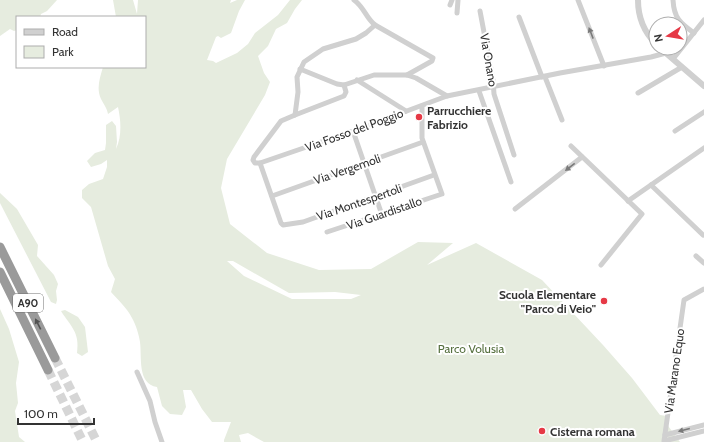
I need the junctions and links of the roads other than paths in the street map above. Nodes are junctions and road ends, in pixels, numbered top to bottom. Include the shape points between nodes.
1 (354, 0) edge
2 (458, 0) edge
3 (578, 0) edge
4 (638, 0) edge
5 (673, 0) edge
6 (480, 11) dead end
7 (457, 13) dead end
8 (519, 18) dead end
9 (704, 20) edge
10 (375, 25) junction
11 (694, 33) junction
12 (648, 36) edge
13 (655, 56) edge
14 (669, 56) edge
15 (672, 59) junction
16 (604, 66) junction
17 (682, 66) junction
18 (300, 70) junction
19 (407, 75) junction
20 (544, 77) junction
21 (357, 80) junction
22 (344, 85) junction
23 (704, 86) edge
24 (494, 87) junction
25 (479, 91) junction
26 (638, 93) dead end
27 (447, 96) junction
28 (422, 106) junction
29 (406, 111) junction
30 (704, 112) edge
31 (295, 115) junction
32 (562, 120) dead end
33 (353, 131) junction
34 (675, 131) dead end
35 (423, 142) junction
36 (571, 146) dead end
37 (704, 148) edge
38 (514, 155) dead end
39 (582, 157) junction
40 (260, 163) junction
41 (364, 164) junction
42 (434, 175) junction
43 (511, 182) dead end
44 (651, 185) junction
45 (272, 196) junction
46 (376, 196) junction
47 (628, 201) junction
48 (515, 210) dead end
49 (382, 215) junction
50 (327, 232) dead end
51 (703, 235) edge
52 (0, 247) edge
53 (696, 256) dead end
54 (704, 263) edge
55 (601, 265) dead end
56 (0, 272) edge
57 (704, 289) edge
58 (55, 358) tunnel mouth
59 (48, 370) tunnel mouth
60 (138, 372) dead end
61 (704, 425) edge
62 (704, 431) edge
63 (665, 435) junction
64 (664, 441) edge
65 (162, 442) edge

1 - 10 street via 361,5
2 - 7 street
16 -> 3 street
4 - 12 street via 639,13
5 - 11 street via 678,20
6 - 24 street, Via Onano
8 - 20 street
9 - 11 street
10 - 18 street via 356,39 322,50 305,62
10 - 19 street via 433,58 433,61
11 - 15 street
13 - 16 street, Via Fosso del Poggio
14 - 15 street
15 - 17 street
16 - 20 street, Via Fosso del Poggio
17 - 23 street
17 - 26 street
18 - 22 street
18 - 31 street via 297,77
19 - 21 street via 374,75
19 - 27 street
20 - 24 street, Via Fosso del Poggio
20 - 32 street
21 - 22 street
21 - 29 street
22 - 31 street via 344,96
24 - 25 street, Via Fosso del Poggio
24 - 38 street, Via Onano
25 - 27 street, Via Fosso del Poggio
25 - 43 street
27 - 28 street, Via Fosso del Poggio
28 - 29 street, Via Fosso del Poggio
28 - 35 street
29 - 33 street, Via Fosso del Poggio
30 - 34 street
31 - 40 street via 281,121 254,157 253,161 256,164
33 - 40 street, Via Fosso del Poggio
33 - 41 street
35 - 41 street, Via Vergemoli
35 - 42 street
36 - 39 street
37 - 44 street
39 - 47 street
39 -> 48 street
40 - 45 street
41 - 45 street, Via Vergemoli
41 - 46 street
42 - 46 street, Via Montespertoli
42 - 49 street, Via Guardistallo via 442,194
44 - 47 street
44 - 51 street
45 - 46 street, Via Montespertoli via 282,224 303,222
46 - 49 street
47 - 55 street via 642,214
49 - 50 street, Via Guardistallo
58 -> 52 highway, A90
53 - 54 street
56 - 59 highway, A90
57 - 63 street, Via Marano Equo via 684,300
60 - 65 street
61 -> 63 street
62 - 64 street
63 - 64 street, Via Marano Equo

